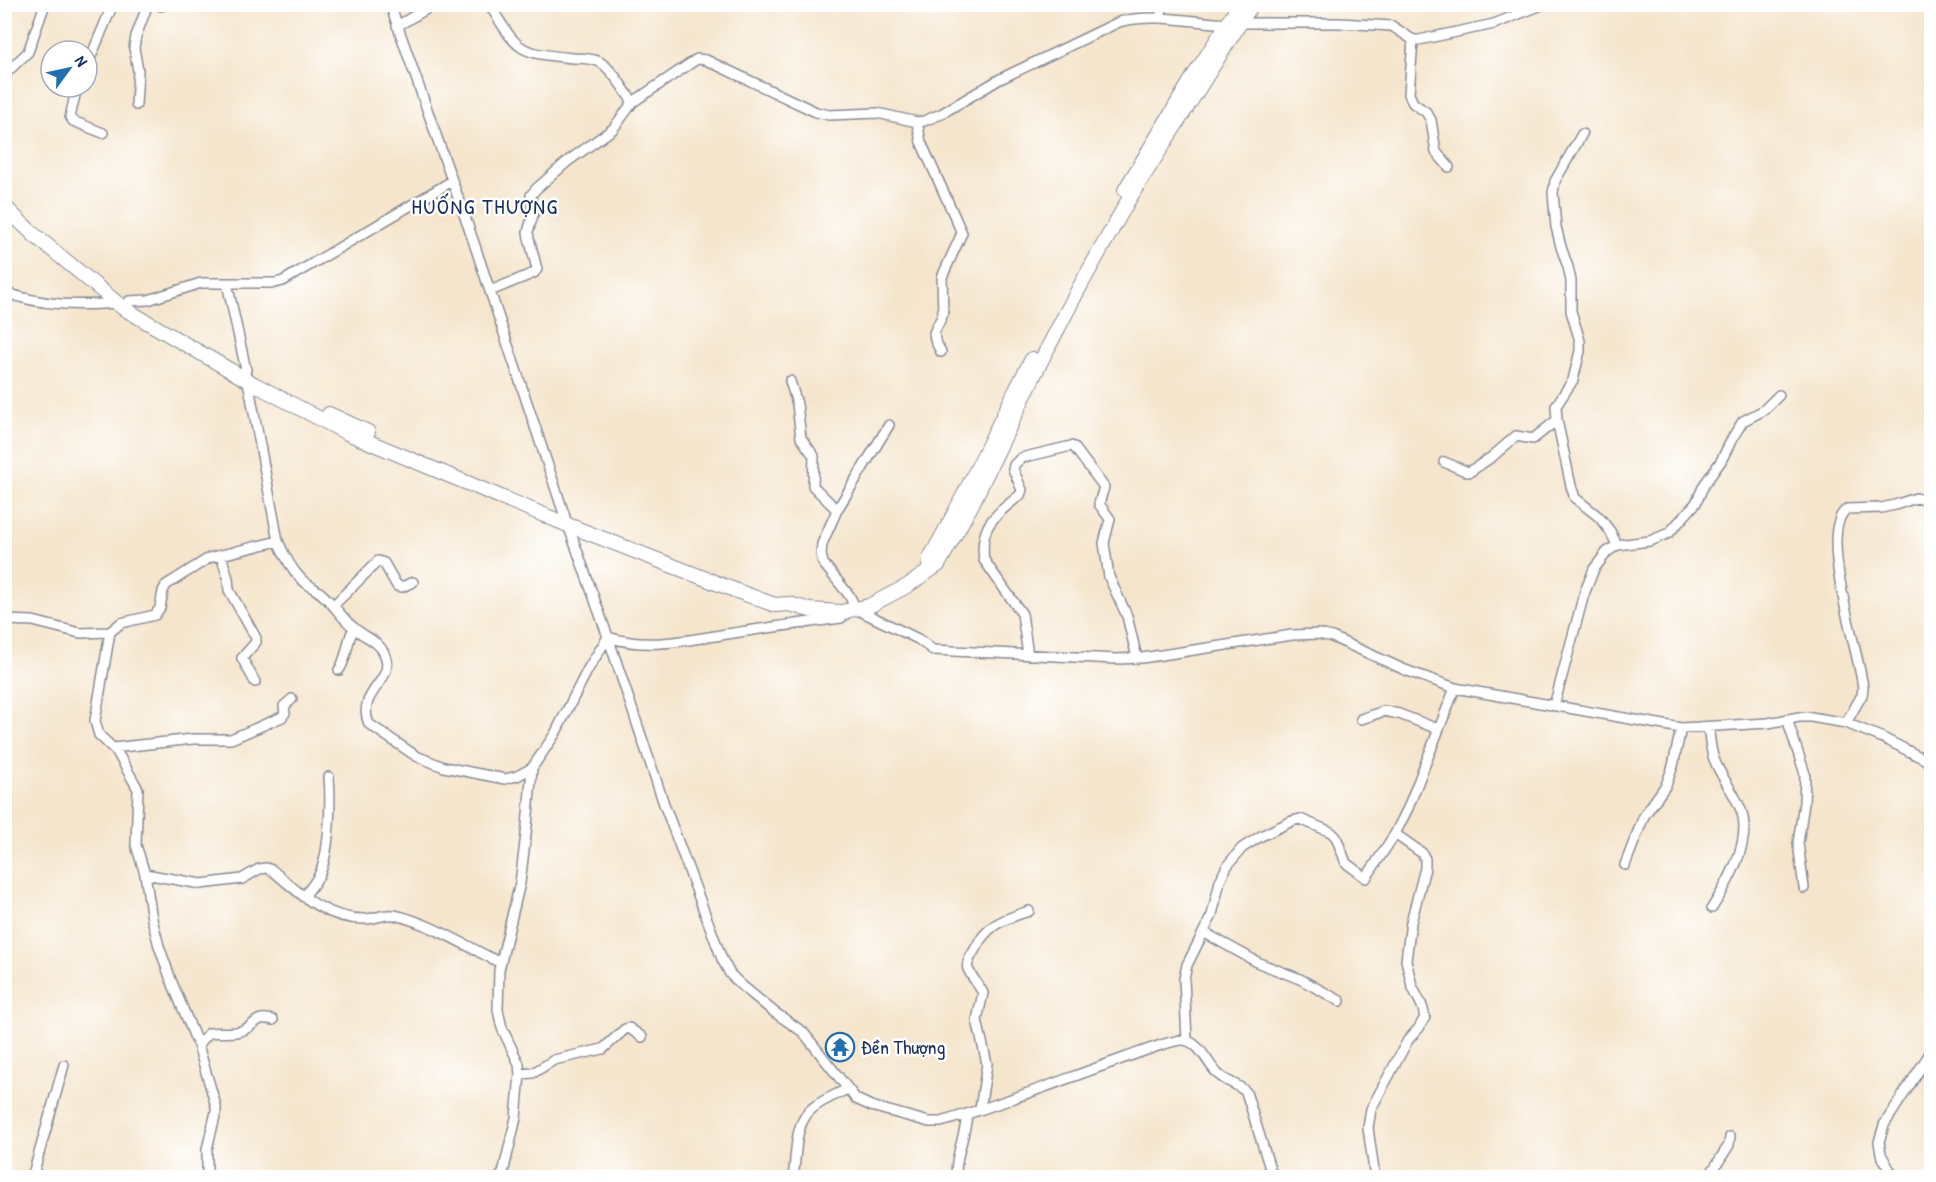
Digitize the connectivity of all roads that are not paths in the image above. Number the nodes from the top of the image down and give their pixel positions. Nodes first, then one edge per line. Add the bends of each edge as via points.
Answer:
1 (45, 4) edge
2 (113, 4) edge
3 (148, 4) edge
4 (156, 4) edge
5 (164, 4) edge
6 (390, 4) edge
7 (435, 4) edge
8 (489, 4) edge
9 (1163, 4) edge
10 (1240, 4) edge
11 (1251, 4) edge
12 (1544, 4) edge
13 (1160, 18) junction
14 (1233, 24) junction
15 (397, 26) junction
16 (98, 39) edge
17 (1413, 40) junction
18 (4, 75) edge
19 (74, 99) edge
20 (633, 102) junction
21 (136, 105) dead end
22 (917, 122) junction
23 (104, 133) dead end
24 (1582, 134) dead end
25 (1449, 167) dead end
26 (452, 181) junction
27 (4, 195) edge
28 (4, 206) edge
29 (48, 242) junction
30 (226, 283) junction
31 (490, 291) junction
32 (4, 292) edge
33 (123, 302) junction
34 (941, 352) dead end
35 (247, 375) junction
36 (790, 381) dead end
37 (1779, 395) dead end
38 (1557, 420) junction
39 (889, 425) dead end
40 (1444, 462) dead end
41 (1932, 502) edge
42 (837, 510) junction
43 (567, 521) junction
44 (278, 541) junction
45 (1617, 545) junction
46 (221, 555) junction
47 (413, 582) dead end
48 (334, 606) junction
49 (856, 609) junction
50 (4, 620) edge
51 (354, 628) junction
52 (110, 632) junction
53 (608, 637) junction
54 (1028, 655) junction
55 (1137, 658) junction
56 (339, 670) dead end
57 (255, 682) dead end
58 (1455, 688) junction
59 (292, 699) dead end
60 (1554, 706) junction
61 (1360, 719) dead end
62 (1787, 719) junction
63 (1846, 723) junction
64 (1708, 727) junction
65 (1682, 728) junction
66 (1438, 729) junction
67 (113, 748) junction
68 (1932, 763) edge
69 (532, 768) junction
70 (329, 777) dead end
71 (1395, 834) junction
72 (1625, 865) dead end
73 (145, 874) junction
74 (1804, 888) dead end
75 (304, 897) junction
76 (1712, 908) dead end
77 (1029, 911) dead end
78 (1205, 933) junction
79 (499, 962) junction
80 (1340, 1001) dead end
81 (273, 1020) dead end
82 (642, 1037) dead end
83 (1187, 1040) junction
84 (198, 1045) junction
85 (1932, 1050) edge
86 (64, 1065) dead end
87 (520, 1074) junction
88 (848, 1089) junction
89 (980, 1109) junction
90 (967, 1114) junction
91 (1730, 1137) dead end
92 (500, 1177) edge
93 (32, 1178) edge
94 (207, 1178) edge
95 (793, 1178) edge
96 (957, 1178) edge
97 (1273, 1178) edge
98 (1375, 1178) edge
99 (1708, 1178) edge
100 (1894, 1178) edge

1 - 18 street via 28,52
2 - 16 street
3 - 21 street via 134,48 138,71
4 - 5 street
6 - 15 street
7 - 15 street
8 - 20 street via 519,48 594,60 606,67
9 - 13 street
10 - 14 highway
11 - 14 highway
12 - 17 street via 1494,24
13 - 14 street
13 - 22 street via 1119,22 1000,79 941,114
14 - 17 street via 1392,26
14 - 49 highway via 1129,183 1052,321 930,558 929,569 869,606
15 - 26 street
17 - 25 street via 1409,94 1431,120 1436,152
19 - 23 street via 70,117 73,121
20 - 22 street via 701,58 829,116 877,112
20 - 31 street via 613,129 568,161 531,195 534,215 528,232 537,269
22 - 34 street via 925,152 962,233 942,277 943,314 934,333
24 - 38 street via 1555,181 1553,193 1558,234 1570,274 1571,312 1580,340 1573,380 1556,406
26 - 30 street via 293,277 275,283
26 - 31 street
27 - 29 highway
28 - 29 highway
29 - 33 highway
30 - 33 street via 193,285 148,300
30 - 35 street
31 - 43 street
32 - 33 street via 63,305
33 - 35 highway
35 - 43 highway via 461,476
35 - 44 street
36 - 42 street via 801,438 814,456 813,486
37 - 45 street via 1743,422 1696,503 1669,533 1658,539
38 - 40 street via 1533,439 1516,436 1471,471
38 - 45 street via 1575,498 1599,517
39 - 42 street
41 - 63 street via 1916,498 1895,505 1848,509 1840,518 1835,539 1837,560 1863,688
42 - 49 street via 821,554 823,563
43 - 49 highway via 789,604 810,610
43 - 53 street
44 - 46 street
44 - 48 street via 302,580
45 - 60 street via 1594,569 1584,594
46 - 52 street via 209,558 166,585 154,615 121,624
46 - 57 street via 229,590 256,638 242,658
47 - 48 street via 397,586 384,563 378,561
48 - 51 street
49 - 53 street via 841,618 654,644
49 - 54 street via 933,650
50 - 52 street via 33,621 80,633
51 - 56 street
51 - 69 street via 373,639 387,664 386,673 367,699 369,724 416,756 444,767 505,779
52 - 67 street via 94,722 99,735
53 - 69 street
53 - 88 street via 664,804 726,967 740,984 803,1032
54 - 55 street
54 - 55 street via 1022,614 984,560 987,528 992,518 1020,495 1022,490 1013,469 1016,462 1071,446 1104,487 1099,504 1110,519 1104,543 1109,577 1127,616
55 - 58 street via 1292,634 1319,634
58 - 60 street
58 - 66 street
59 - 67 street via 284,706 282,717 231,739 175,740
60 - 65 street
61 - 66 street via 1384,711
62 - 63 street via 1811,717
62 - 64 street
62 - 74 street via 1805,774 1798,843
63 - 68 street
64 - 65 street
64 - 76 street via 1714,758 1742,812 1745,827 1731,878
65 - 72 street via 1666,785 1644,816
66 - 71 street via 1424,772
67 - 73 street via 138,789 136,845
69 - 79 street via 520,883
70 - 75 street via 331,802 323,866
71 - 78 street via 1365,878 1346,863 1331,832 1308,821 1292,821 1261,836 1242,848 1227,866
71 - 98 street via 1425,859 1406,960 1425,1017 1408,1040 1371,1109 1368,1128
73 - 75 street via 201,884 242,879 266,868
73 - 84 street via 159,946
75 - 79 street via 345,918 366,920 393,915 414,921
77 - 89 street via 989,929 968,964 983,993 977,1020 987,1064
78 - 80 street
78 - 83 street via 1193,950 1184,979
79 - 87 street via 498,1010
81 - 84 street via 255,1020 238,1032 209,1033
82 - 87 street via 625,1029 603,1049 554,1060 533,1073
83 - 89 street
83 - 97 street via 1221,1077 1246,1092
84 - 94 street via 216,1106 207,1149
85 - 100 street via 1884,1125 1879,1142 1881,1155
86 - 93 street
87 - 92 street via 516,1118
88 - 90 street via 856,1099 871,1106 929,1122
88 - 95 street via 806,1115 798,1133
89 - 90 street
90 - 96 street
91 - 99 street

